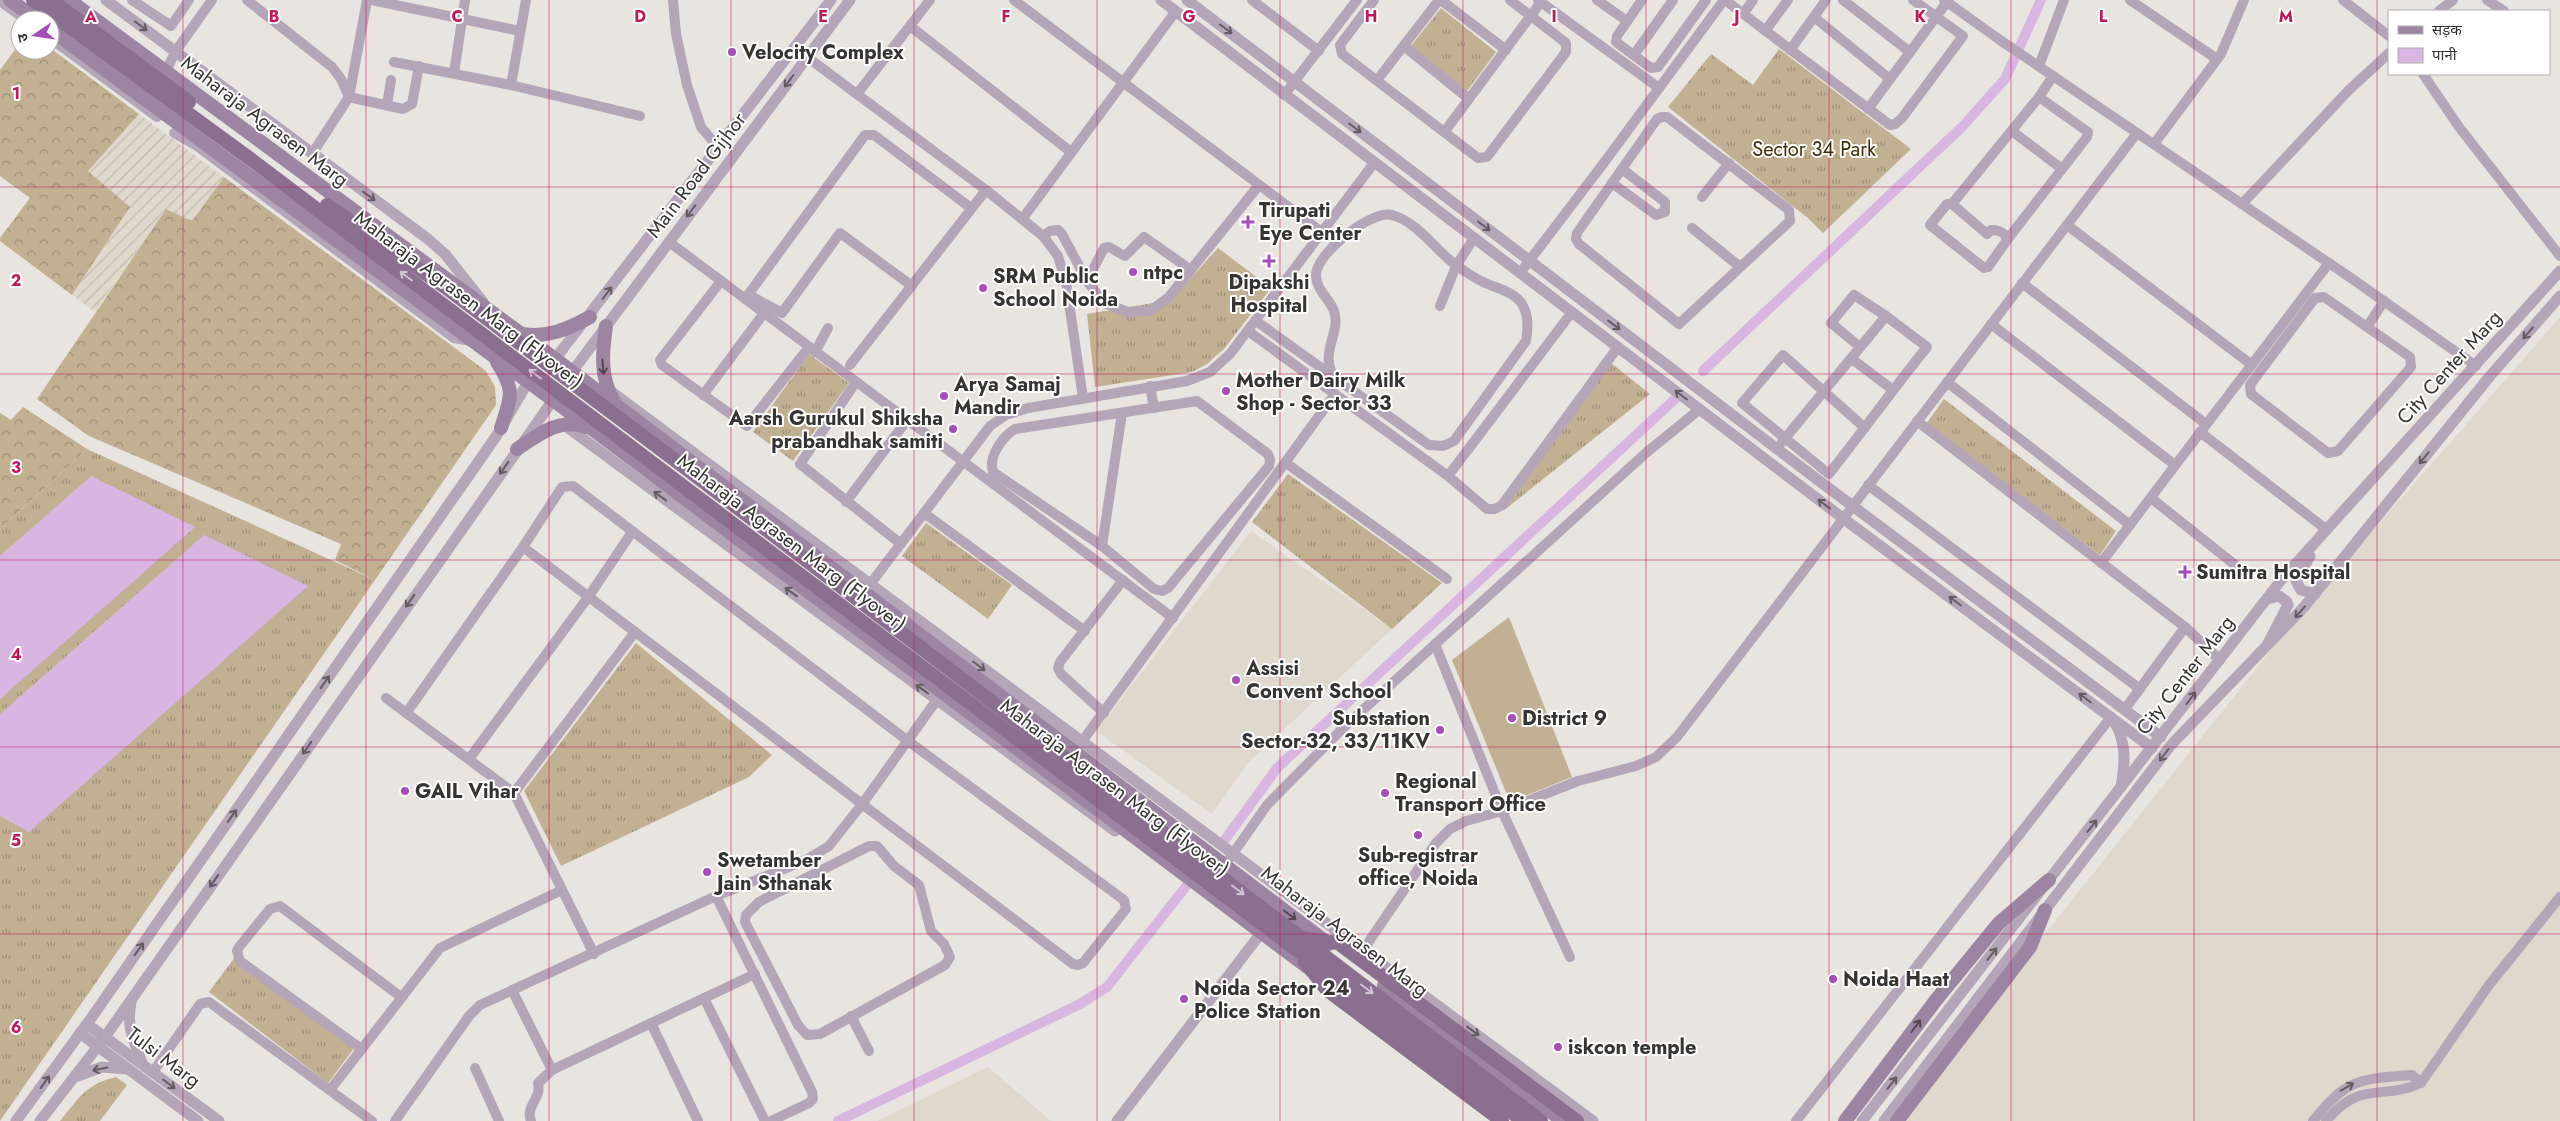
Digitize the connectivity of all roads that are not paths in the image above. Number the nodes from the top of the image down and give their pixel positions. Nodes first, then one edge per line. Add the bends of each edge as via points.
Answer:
1 (10, 0) edge
2 (34, 0) edge
3 (52, 0) edge
4 (106, 0) edge
5 (132, 0) edge
6 (189, 0) edge
7 (212, 0) edge
8 (247, 0) edge
9 (367, 0) edge
10 (372, 0) edge
11 (464, 0) edge
12 (526, 0) edge
13 (673, 0) edge
14 (830, 0) edge
15 (850, 0) edge
16 (930, 0) edge
17 (1014, 0) edge
18 (1161, 0) edge
19 (1187, 0) edge
20 (1252, 0) edge
21 (1356, 0) edge
22 (1374, 0) edge
23 (1440, 0) edge
24 (1510, 0) edge
25 (1597, 0) edge
26 (1673, 0) edge
27 (1706, 0) edge
28 (1725, 0) edge
29 (1753, 0) edge
30 (1788, 0) edge
31 (1826, 0) edge
32 (1842, 0) edge
33 (1913, 0) edge
34 (2064, 0) edge
35 (2130, 0) edge
36 (2244, 0) edge
37 (2343, 0) edge
38 (2453, 0) edge
39 (2487, 0) edge
40 (0, 1) edge
41 (1540, 1) edge
42 (1639, 1) edge
43 (1946, 1) edge
44 (73, 3) edge
45 (12, 10) edge
46 (24, 10) edge
47 (2440, 10) edge
48 (2502, 10) edge
49 (1176, 11) junction
50 (1743, 14) junction
51 (1531, 16) junction
52 (1936, 16) junction
53 (1814, 17) junction
54 (461, 20) junction
55 (1628, 21) junction
56 (60, 22) edge
57 (910, 26) junction
58 (1765, 30) junction
59 (520, 31) junction
60 (2388, 35) edge
61 (60, 39) edge
62 (60, 39) edge
63 (1327, 40) junction
64 (1620, 45) junction
65 (1404, 46) junction
66 (1340, 50) junction
67 (1506, 50) junction
68 (1790, 50) junction
69 (1319, 51) junction
70 (176, 52) junction
71 (1910, 52) junction
72 (1614, 55) junction
73 (1634, 55) junction
74 (2388, 55) edge
75 (807, 57) junction
76 (2218, 60) junction
77 (394, 62) dead end
78 (2035, 64) junction
79 (419, 66) junction
80 (166, 72) junction
81 (454, 73) junction
82 (2424, 75) edge
83 (2054, 76) junction
84 (1378, 79) junction
85 (1890, 79) junction
86 (391, 80) dead end
87 (1124, 82) junction
88 (1296, 82) junction
89 (511, 85) junction
90 (1659, 88) junction
91 (857, 94) junction
92 (1284, 94) junction
93 (349, 97) junction
94 (2040, 97) junction
95 (1469, 99) junction
96 (387, 105) junction
97 (1868, 109) junction
98 (157, 116) dead end
99 (640, 116) dead end
100 (1445, 131) junction
101 (2012, 132) junction
102 (174, 133) dead end
103 (2137, 133) junction
104 (2154, 144) junction
105 (718, 146) junction
106 (1071, 152) junction
107 (312, 154) junction
108 (1374, 163) junction
109 (1603, 164) junction
110 (1729, 164) junction
111 (2062, 169) junction
112 (297, 170) junction
113 (1617, 176) junction
114 (1259, 185) junction
115 (986, 190) junction
116 (275, 197) junction
117 (1702, 197) dead end
118 (1952, 204) junction
119 (2242, 204) junction
120 (971, 208) junction
121 (1023, 218) junction
122 (2067, 225) junction
123 (1692, 228) dead end
124 (1323, 233) junction
125 (1042, 236) junction
126 (2010, 236) junction
127 (1474, 238) junction
128 (669, 242) junction
129 (2560, 256) edge
130 (1530, 261) junction
131 (2329, 263) junction
132 (1456, 266) junction
133 (1739, 266) junction
134 (1191, 270) junction
135 (2560, 271) edge
136 (1520, 273) junction
137 (721, 281) junction
138 (1087, 281) junction
139 (2022, 284) junction
140 (912, 286) junction
141 (2560, 296) edge
142 (747, 297) junction
143 (2384, 301) junction
144 (1440, 306) dead end
145 (490, 312) junction
146 (1572, 312) junction
147 (764, 313) junction
148 (1886, 316) junction
149 (590, 317) junction
150 (1256, 321) junction
151 (1991, 324) junction
152 (606, 326) junction
153 (2367, 327) junction
154 (828, 328) dead end
155 (1248, 331) junction
156 (522, 334) junction
157 (474, 342) junction
158 (1618, 347) junction
159 (1860, 347) junction
160 (812, 349) junction
161 (493, 355) junction
162 (555, 359) junction
163 (1852, 359) junction
164 (850, 365) dead end
165 (2252, 365) junction
166 (2476, 366) junction
167 (572, 372) junction
168 (1332, 374) junction
169 (528, 382) junction
170 (856, 382) junction
171 (1947, 382) junction
172 (1150, 386) junction
173 (607, 389) junction
174 (1893, 390) junction
175 (1824, 393) junction
176 (1336, 394) junction
177 (703, 395) junction
178 (1083, 398) junction
179 (553, 400) junction
180 (616, 405) junction
181 (1154, 408) junction
182 (1700, 409) junction
183 (1122, 413) junction
184 (907, 420) junction
185 (1917, 421) junction
186 (563, 424) junction
187 (501, 428) junction
188 (1865, 428) junction
189 (2203, 428) junction
190 (596, 431) junction
191 (1786, 438) junction
192 (517, 449) junction
193 (1777, 449) junction
194 (963, 462) junction
195 (1286, 463) junction
196 (2175, 465) junction
197 (1826, 471) junction
198 (1448, 476) junction
199 (1818, 480) junction
200 (1868, 485) junction
201 (2151, 498) junction
202 (846, 502) junction
203 (1852, 506) junction
204 (754, 510) junction
205 (924, 513) junction
206 (1844, 519) junction
207 (2130, 525) junction
208 (2327, 530) junction
209 (632, 532) junction
210 (736, 536) junction
211 (2316, 542) junction
212 (900, 544) junction
213 (1102, 546) junction
214 (523, 547) junction
215 (2101, 563) junction
216 (2239, 568) dead end
217 (1447, 579) dead end
218 (1123, 580) junction
219 (867, 589) junction
220 (2315, 594) junction
221 (589, 596) junction
222 (2267, 599) junction
223 (1173, 618) junction
224 (2184, 627) junction
225 (1085, 631) junction
226 (635, 632) junction
227 (1434, 644) junction
228 (2267, 646) junction
229 (2220, 660) junction
230 (2140, 689) junction
231 (940, 696) junction
232 (386, 698) dead end
233 (2125, 709) junction
234 (407, 712) junction
235 (1021, 712) junction
236 (1104, 713) junction
237 (2111, 717) junction
238 (1002, 737) junction
239 (2161, 737) junction
240 (908, 741) junction
241 (1078, 747) junction
242 (2152, 748) junction
243 (469, 759) junction
244 (2120, 789) junction
245 (514, 793) junction
246 (863, 803) junction
247 (1502, 811) junction
248 (1161, 857) junction
249 (808, 859) junction
250 (1227, 861) junction
251 (816, 874) junction
252 (2049, 880) junction
253 (562, 890) junction
254 (716, 896) junction
255 (2560, 897) edge
256 (2045, 910) junction
257 (1261, 933) junction
258 (1296, 942) junction
259 (1363, 950) junction
260 (594, 954) junction
261 (1570, 957) dead end
262 (1354, 963) junction
263 (754, 974) junction
264 (512, 990) junction
265 (401, 997) junction
266 (132, 998) junction
267 (704, 998) junction
268 (852, 1016) junction
269 (651, 1023) junction
270 (84, 1028) junction
271 (102, 1041) junction
272 (360, 1048) junction
273 (869, 1051) dead end
274 (142, 1064) junction
275 (475, 1068) dead end
276 (129, 1069) junction
277 (552, 1070) junction
278 (153, 1072) junction
279 (73, 1078) junction
280 (2421, 1083) junction
281 (330, 1090) junction
282 (16, 1121) edge
283 (40, 1121) edge
284 (198, 1121) edge
285 (218, 1121) edge
286 (372, 1121) edge
287 (395, 1121) edge
288 (499, 1121) edge
289 (531, 1121) edge
290 (698, 1121) edge
291 (765, 1121) edge
292 (771, 1121) edge
293 (1117, 1121) edge
294 (1502, 1121) edge
295 (1517, 1121) edge
296 (1524, 1121) edge
297 (1541, 1121) edge
298 (1564, 1121) edge
299 (1577, 1121) edge
300 (1593, 1121) edge
301 (1796, 1121) edge
302 (1845, 1121) edge
303 (1862, 1121) edge
304 (1884, 1121) edge
305 (1897, 1121) edge
306 (2313, 1121) edge
307 (2326, 1121) edge

1 - 46 main road
258 -> 2 main road, Maharaja Agrasen Marg (Flyover), bridge
3 -> 258 main road, Maharaja Agrasen Marg (Flyover), bridge via 349,221 452,292
4 -> 70 street
5 - 6 street via 171,26
7 - 70 street
8 - 93 street via 332,67
9 - 93 street
10 - 54 street
11 - 54 street
12 - 59 street
13 - 105 street via 676,34 687,86 701,127
14 - 105 street, Main Road Gijhor
15 - 75 street, Main Road Gijhor
16 - 57 street
17 - 87 street
18 - 49 street
19 -> 88 street
20 - 69 street
21 - 63 street
22 - 66 street
23 - 65 street
23 - 67 street
24 - 51 street
25 - 55 street
26 - 73 street
27 - 73 street via 1658,67 1651,68
28 - 50 street
28 - 90 street
29 - 50 street
30 - 58 street
31 - 53 street
32 - 71 street
33 - 52 street
34 - 78 street
35 - 76 street
36 - 76 street
37 - 60 street
38 - 47 street
39 - 48 street
40 - 45 street
41 - 51 street
41 - 72 street
42 - 55 street
43 - 52 street
43 - 78 street
44 - 56 main road
44 - 80 main road, Maharaja Agrasen Marg
49 - 87 street
49 - 92 street
50 - 58 street
51 - 67 street
51 - 100 street via 1566,43 1566,52 1487,157 1478,158
52 - 71 street
52 - 97 street via 1963,36 1894,124 1890,125
53 - 68 street
53 - 85 street
54 - 59 street
54 - 81 street
55 - 64 street via 1617,36 1616,42
57 - 91 street
57 - 106 street
58 - 68 street
59 - 89 street
61 - 98 street
62 - 116 main road
63 - 66 street
63 - 69 street
64 - 72 street
64 - 73 street
65 - 84 street
65 - 95 street
66 - 84 street
67 - 95 street
68 - 97 street
69 - 88 street
70 - 80 street
70 - 107 street
71 - 85 street
72 - 90 street
74 - 119 street via 2349,90
75 - 91 street
75 -> 128 street, Main Road Gijhor
76 - 104 street
77 - 79 street
78 - 83 street
79 - 81 street
79 - 96 street via 412,104 403,109
80 - 112 main road, Maharaja Agrasen Marg
81 - 89 street
82 - 129 street
83 - 94 street
83 - 103 street
84 - 100 street
85 - 97 street
86 - 96 street
87 - 106 street
87 - 114 street
88 - 92 street
88 -> 130 street
89 - 99 street
90 - 109 street
91 - 115 street
92 - 108 street
93 - 96 street
93 - 107 street
94 - 101 street
94 - 111 street via 2088,132
95 - 100 street
101 - 111 street
101 - 118 street
102 - 157 street via 197,146 454,338
103 - 104 street
103 - 122 street
104 - 119 street
149 -> 105 street, Main Road Gijhor
106 - 121 street
107 -> 145 street via 445,254
108 - 124 street
108 - 127 street
109 - 113 street
109 - 130 street
110 - 113 street via 1667,117 1662,117 1657,119
110 - 117 street
110 - 133 street via 1789,210 1791,216 1790,221
111 - 126 street
112 - 116 main road
112 - 145 main road, Maharaja Agrasen Marg
113 - 113 street via 1656,215 1665,212 1665,202
113 - 133 street via 1576,239 1674,322 1683,322
114 - 124 street
114 - 134 street
115 - 120 street
115 - 121 street
116 - 157 main road
118 - 126 street via 1985,238 1990,230
118 - 126 street via 1947,204 1930,226 1984,268
119 - 131 street
120 - 140 street
120 - 142 street via 874,135 865,135
121 - 125 street
122 - 139 street
122 - 165 street
123 - 133 street
124 - 150 street
125 - 138 street via 1058,230
125 - 178 street via 1058,256 1066,282
127 - 132 street
127 - 136 street
128 - 137 street
128 - 152 street, Main Road Gijhor
130 - 136 street
130 -> 193 street
131 - 143 street
131 - 165 street
132 - 144 street
132 - 168 street via 1409,223 1390,215 1372,217 1351,230 1320,263 1316,273 1318,287 1334,312 1335,327 1328,352
132 - 168 street via 1511,294 1522,304 1528,324 1526,341 1454,440 1443,446 1429,445
134 - 138 street via 1169,297 1150,311 1128,312 1104,303
134 - 138 street via 1144,238 1125,256 1109,246 1104,248
135 - 166 street, City Center Marg
136 - 146 street
137 - 142 street
137 - 177 street via 660,360 662,365
139 - 151 street
139 - 189 street
140 - 142 street via 840,233 782,312
140 - 164 street
141 -> 220 street, City Center Marg via 2490,376
142 - 147 street
143 - 153 street
143 - 166 street
145 - 156 main road, Maharaja Agrasen Marg
146 - 158 street
146 - 198 street
147 - 160 street
147 - 177 street
148 - 159 street
148 - 159 street via 1854,295 1831,323
148 - 174 street via 1927,346
149 - 156 main road via 552,334
149 - 162 street, Main Road Gijhor
150 - 155 street
150 - 168 street
151 - 171 street
151 - 196 street
152 - 167 street, Main Road Gijhor
152 -> 173 main road via 602,355
153 - 153 street via 2324,297 2315,298 2250,385 2251,394 2328,453 2338,451 2411,367 2410,356
154 - 160 street
155 - 172 street via 1210,372 1187,381
155 - 176 street
156 - 162 main road, Maharaja Agrasen Marg
157 - 161 main road
182 -> 158 street
158 - 198 street via 1502,505 1487,509
159 - 163 street
160 - 170 street
160 - 177 street via 747,426
161 - 169 main road
161 - 187 main road via 510,386 511,397
162 - 167 main road, Maharaja Agrasen Marg
163 - 174 street
163 - 175 street
165 - 189 street
166 - 208 street, City Center Marg
167 - 180 main road, Maharaja Agrasen Marg
169 - 179 main road
169 - 187 street
170 - 184 street
170 - 202 street via 800,464
171 - 185 street
171 - 207 street
172 - 178 street
172 - 181 street
173 - 180 main road
173 - 219 street
174 - 188 street
175 - 188 street
175 - 191 street
175 - 191 street via 1783,355 1742,403
176 - 195 street
176 - 198 street
178 - 194 street via 1006,414 990,426
179 - 190 main road
179 - 192 street
180 - 204 main road, Maharaja Agrasen Marg
181 - 183 street
181 - 213 street via 1190,402 1203,404 1268,454 1269,466 1168,588 1162,591 1154,590
206 -> 182 street
182 - 227 street via 1646,452
183 - 213 street
183 - 213 street via 1015,429 992,457 993,472
184 - 194 street
184 - 202 street
185 - 200 street
185 - 215 street
186 - 190 main road via 574,422
186 - 192 main road via 554,426
231 -> 186 street
270 -> 187 street
188 - 197 street via 1829,474
189 - 196 street
189 - 208 street
190 - 210 main road
191 - 193 street
191 - 197 street
192 -> 266 street
193 - 199 street
194 - 205 street
194 - 218 street
195 - 217 street
195 - 223 street
196 - 201 street
197 - 199 street
199 - 203 street
200 - 203 street
200 - 230 street
201 - 207 street
201 - 216 street
202 - 212 street
203 - 206 street
203 - 233 street
204 - 210 main road
204 - 219 main road, Maharaja Agrasen Marg
205 - 212 street
205 - 225 street
237 -> 206 street
206 - 247 street via 1676,737 1656,757 1559,788
207 - 215 street
208 - 211 street, City Center Marg
209 - 214 street via 568,485 562,487
209 - 221 street
209 - 240 street
210 - 231 main road
211 - 220 street via 2296,581 2301,590
211 - 222 street, City Center Marg
212 - 219 street
214 - 221 street
214 - 234 street
215 - 224 street
218 - 223 street
218 - 225 street
219 - 235 main road, Maharaja Agrasen Marg
219 -> 241 street
220 -> 228 street, City Center Marg
221 - 226 street
221 - 243 street
222 - 228 street via 2279,596 2288,605
222 - 229 street, City Center Marg
223 - 236 street
224 - 229 street
224 - 230 street
225 - 236 street via 1058,668
226 - 245 street
226 - 246 street
227 - 247 street
227 - 250 street via 1296,773 1254,821
228 -> 256 street, City Center Marg via 2171,745
239 -> 229 street, City Center Marg
230 - 233 street
231 - 238 main road
231 - 240 street
231 - 248 street via 1144,852
232 - 234 street
233 - 239 street
234 - 243 street
235 - 238 main road
235 - 241 main road, Maharaja Agrasen Marg
236 - 241 street
237 - 242 street
237 - 244 street via 2124,744
237 - 301 street
238 - 248 main road
239 - 242 street, City Center Marg
240 - 246 street
240 - 246 street via 1124,900 1126,909 1083,963 1073,964
241 - 250 street
241 - 250 main road, Maharaja Agrasen Marg via 1195,843
242 - 244 street, City Center Marg
243 - 245 street
252 -> 244 street, City Center Marg
245 - 253 street
246 - 249 street via 829,846
247 - 259 street via 1466,821 1450,829 1436,843
247 - 261 street
248 - 257 main road
249 - 251 street
249 - 254 street
250 - 259 street
250 -> 262 main road, Maharaja Agrasen Marg
251 - 268 street via 759,902 746,915 745,922 801,1031 807,1035 820,1034
251 - 268 street via 869,846 877,846 894,866 919,885 931,931 944,944 950,957 945,965
302 -> 252 main road via 1999,923
303 -> 252 street, City Center Marg
253 - 260 street
253 - 265 street via 440,948
254 - 260 street
254 - 263 street
255 - 280 street via 2489,984
256 - 304 street, City Center Marg
256 - 305 main road via 2030,947
257 - 293 street
257 - 295 main road
258 - 294 main road, bridge via 1327,990
258 - 296 main road, Maharaja Agrasen Marg (Flyover), bridge
258 -> 297 main road, Maharaja Agrasen Marg (Flyover), bridge
258 - 299 main road, bridge via 1338,943
259 - 262 street
259 -> 300 street
260 - 264 street
262 - 298 main road, Maharaja Agrasen Marg
263 - 267 street
263 - 292 street via 813,1099 809,1104
264 - 277 street
264 - 287 street via 480,1005 469,1016
265 - 272 street
265 - 272 street via 280,906 270,909 239,947 240,961
266 - 271 street
266 - 274 street via 128,1019
267 - 269 street
267 - 291 street
268 - 273 street
269 - 277 street
269 - 290 street
270 - 271 street, Tulsi Marg
282 -> 270 street
271 - 274 street, Tulsi Marg
271 - 276 street, Tulsi Marg
271 - 279 street
272 - 281 street
274 - 278 street, Tulsi Marg
275 - 288 street
276 -> 279 street via 102,1067
276 - 284 street, Tulsi Marg
277 - 289 street via 538,1083 538,1096 528,1115
278 - 281 street via 200,1004 209,1002
278 -> 285 street, Tulsi Marg
279 - 283 street
306 -> 280 street via 2329,1101 2363,1079 2412,1074
280 - 307 street via 2407,1089 2369,1092 2348,1100
281 - 286 street

